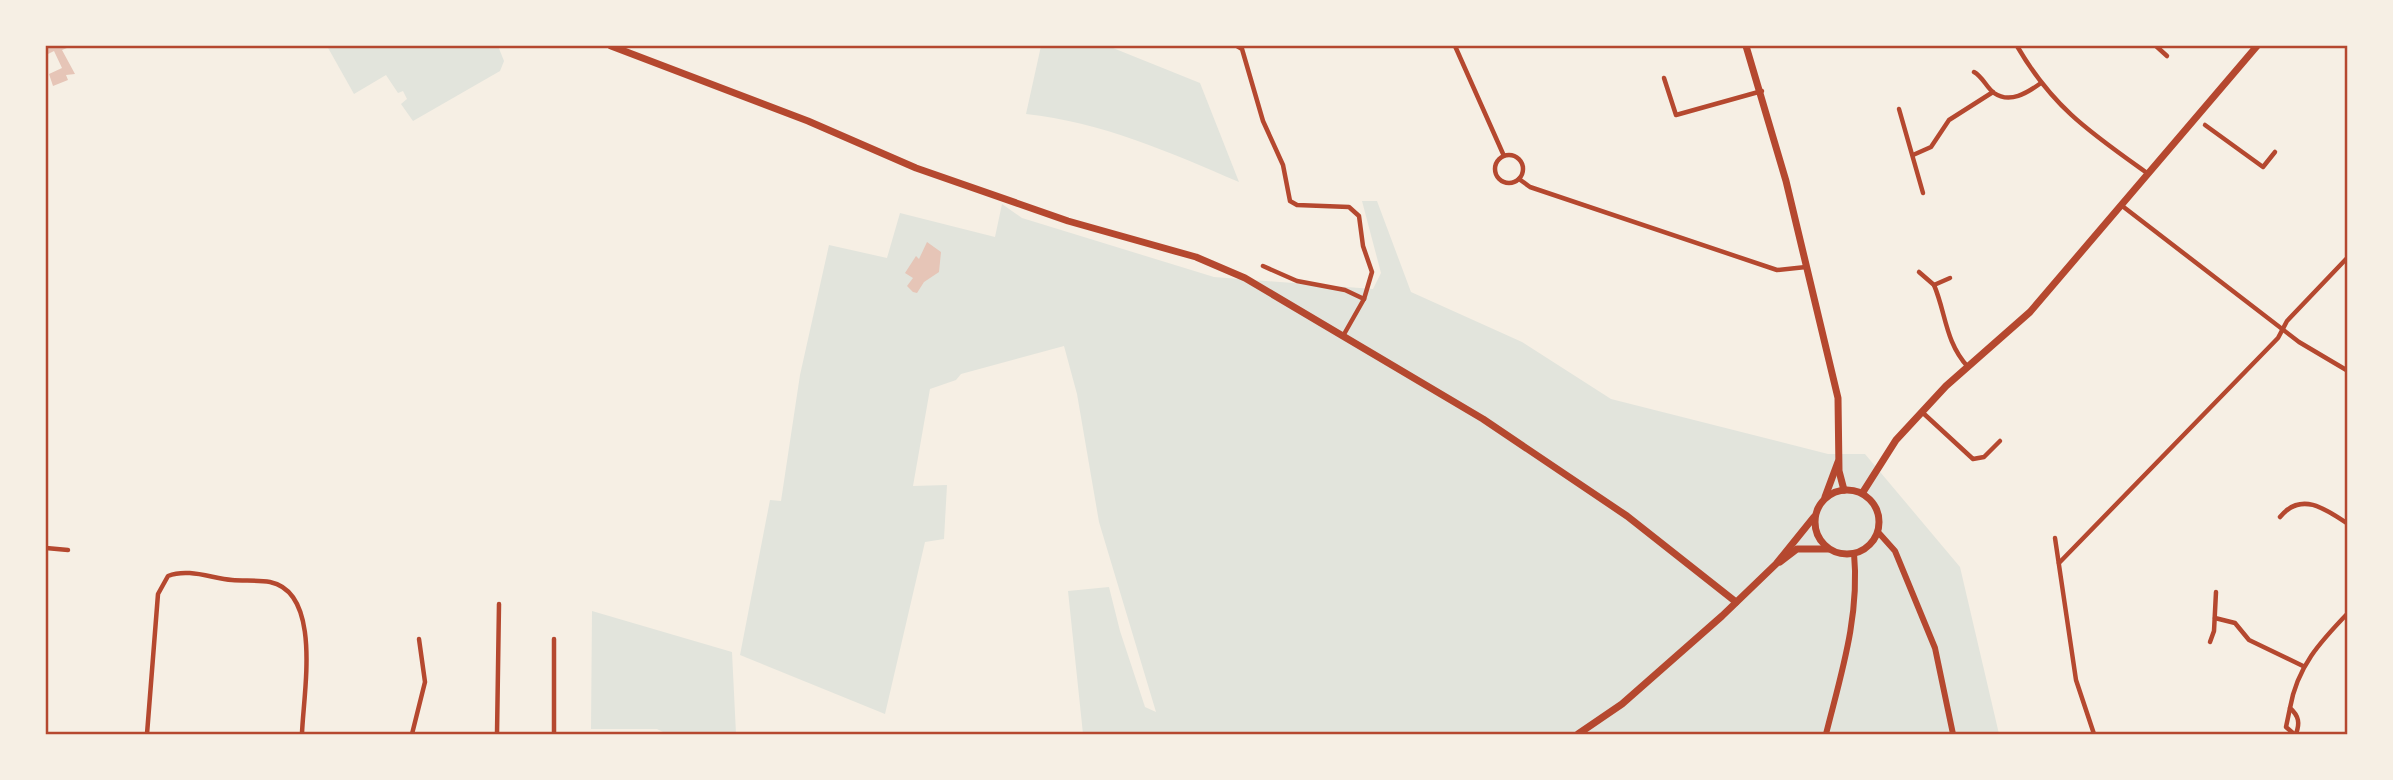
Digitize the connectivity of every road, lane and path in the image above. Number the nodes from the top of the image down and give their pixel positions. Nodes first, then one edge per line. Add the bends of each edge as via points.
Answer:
1 (611, 46) edge
2 (1455, 46) edge
3 (1746, 46) edge
4 (2025, 46) edge
5 (2156, 46) edge
6 (2257, 46) edge
7 (1241, 47) edge
8 (2018, 47) edge
9 (2167, 56) dead end
10 (1974, 72) dead end
11 (1664, 78) dead end
12 (2041, 83) junction
13 (1762, 91) junction
14 (1993, 92) junction
15 (1899, 109) dead end
16 (2206, 125) dead end
17 (2275, 152) dead end
18 (1913, 155) junction
19 (1504, 156) junction
20 (2148, 174) junction
21 (1519, 179) junction
22 (1923, 193) dead end
23 (2121, 205) junction
24 (2347, 257) edge
25 (1262, 266) dead end
26 (1808, 266) junction
27 (1919, 272) dead end
28 (1950, 278) dead end
29 (1934, 285) junction
30 (1363, 299) junction
31 (2283, 329) junction
32 (1343, 336) junction
33 (1968, 367) junction
34 (2347, 371) edge
35 (1921, 411) junction
36 (2000, 441) dead end
37 (1839, 458) junction
38 (1844, 490) junction
39 (1863, 492) junction
40 (1825, 497) junction
41 (1814, 517) junction
42 (2280, 517) dead end
43 (2347, 524) edge
44 (1878, 532) junction
45 (2055, 538) dead end
46 (46, 548) edge
47 (1828, 549) junction
48 (68, 550) dead end
49 (1854, 553) junction
50 (2059, 563) junction
51 (1776, 564) junction
52 (2216, 592) dead end
53 (1736, 602) junction
54 (499, 604) dead end
55 (2347, 614) edge
56 (2215, 618) junction
57 (419, 639) dead end
58 (554, 639) dead end
59 (2210, 642) dead end
60 (2303, 666) junction
61 (2290, 708) junction
62 (147, 734) edge
63 (302, 734) edge
64 (412, 734) edge
65 (497, 734) edge
66 (554, 734) edge
67 (1578, 734) edge
68 (1826, 734) edge
69 (1953, 734) edge
70 (2094, 734) edge
71 (2295, 734) edge

1 - 32 main road via 984,192 1092,229 1196,257 1245,278
2 - 19 street
3 - 13 main road
4 - 8 street
5 - 9 street
6 - 20 main road
7 - 30 street via 1263,121 1283,165 1290,201 1349,207 1359,216 1372,272
8 - 12 street
10 - 14 street
11 - 13 street via 1676,115
12 - 14 street via 2014,98
12 - 20 street via 2089,132
13 - 26 main road
14 - 18 street via 1949,120 1931,147
15 - 18 street
16 - 17 street via 2263,167
18 - 22 street
19 - 21 street via 1521,161
19 - 21 street via 1496,164 1496,174 1503,182
20 - 23 main road
21 - 26 street via 1530,187 1777,270
23 - 31 street
23 - 33 main road via 2030,312
24 - 31 street
25 - 30 street
26 - 37 main road via 1838,398
27 - 29 street
28 - 29 street
29 - 33 street via 1952,344
30 - 32 street
31 - 34 street
31 - 50 street
32 - 53 main road via 1483,419 1627,516
33 - 35 main road
35 - 36 street via 1973,458 1984,457
35 - 39 main road via 1887,450
37 - 38 main road
37 - 40 main road
38 - 39 main road
38 - 40 main road
39 - 44 main road via 1879,516
40 - 41 main road
41 - 47 main road via 1816,532
41 - 51 main road
42 - 43 street via 2293,506 2316,504
44 - 49 main road
44 - 69 street via 1895,551 1935,648
45 - 50 street
46 - 48 street
47 - 49 main road
47 - 51 main road via 1797,549
49 - 68 street via 1850,642
50 - 70 street via 2076,680
51 - 53 main road
52 - 56 street
53 - 67 main road via 1622,705
54 - 65 street
55 - 60 street
56 - 59 street
56 - 60 street via 2235,623 2249,640
57 - 64 street via 425,682
58 - 66 street
60 - 61 street
61 - 71 street via 2298,715
61 - 71 street via 2286,727
62 - 63 street via 158,594 168,576 184,573 271,582 299,604 306,643

